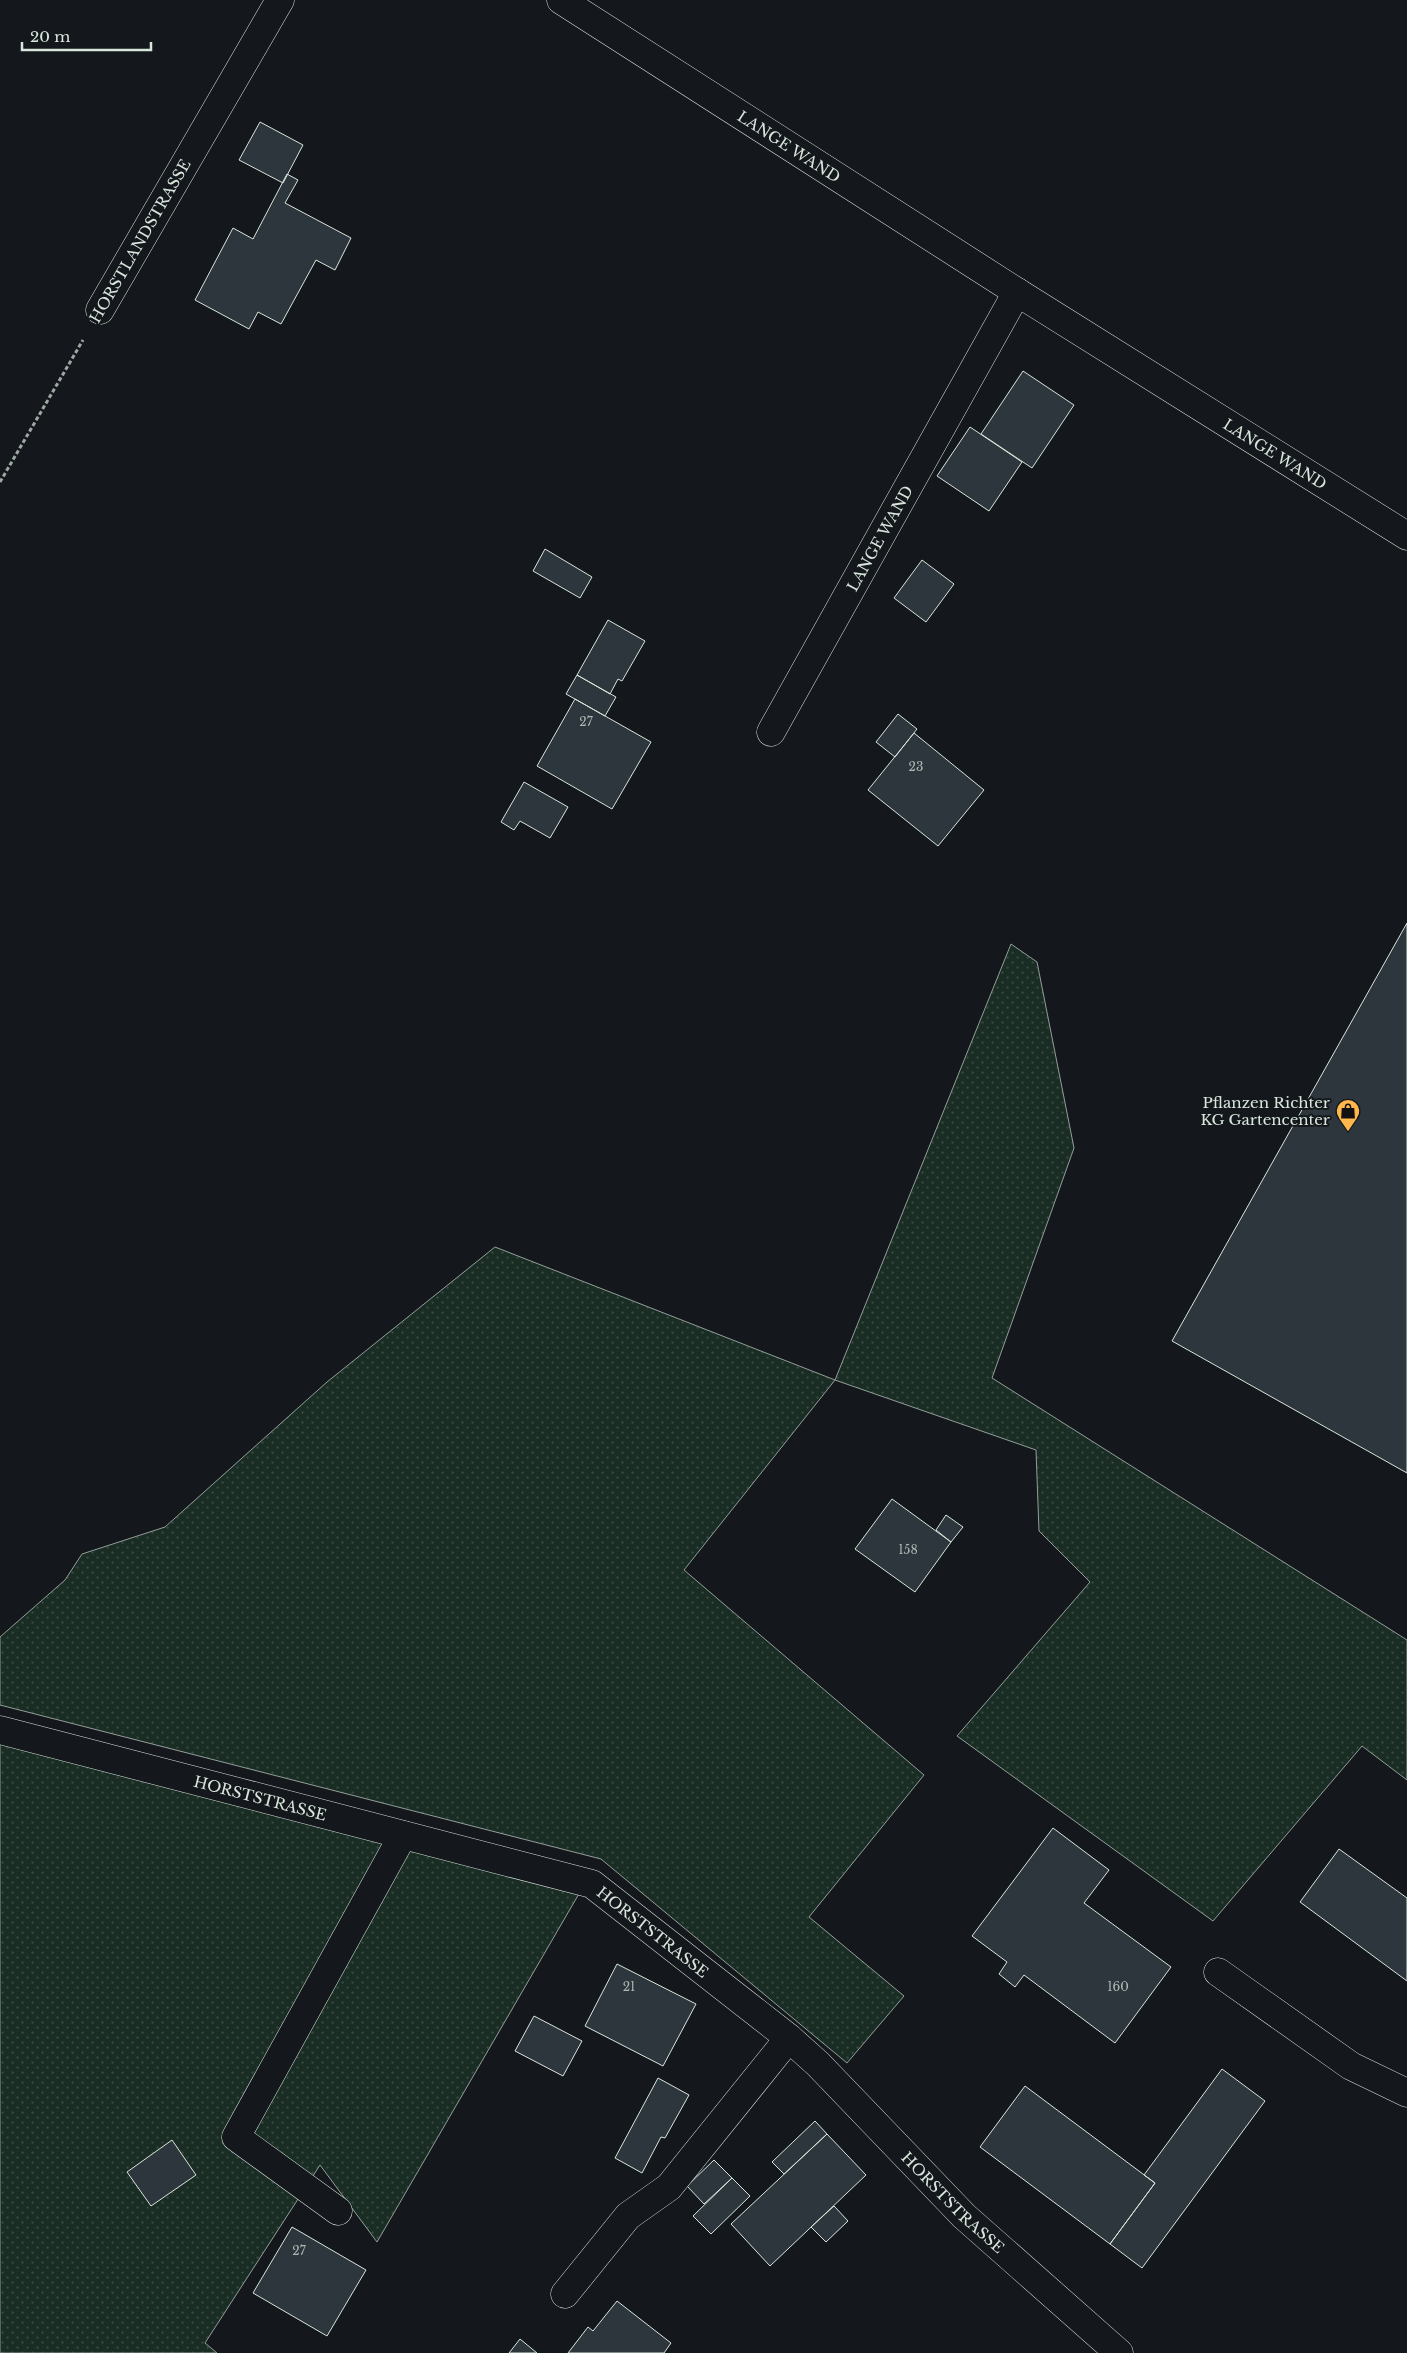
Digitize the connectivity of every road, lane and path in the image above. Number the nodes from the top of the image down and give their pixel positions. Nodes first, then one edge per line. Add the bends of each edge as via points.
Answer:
1 (280, 0) edge
2 (561, 0) edge
3 (1017, 292) junction
4 (100, 310) joint
5 (0, 482) edge
6 (1407, 536) edge
7 (771, 732) dead end
8 (0, 1730) edge
9 (403, 1835) junction
10 (1218, 1972) dead end
11 (789, 2038) junction
12 (1407, 2093) edge
13 (338, 2211) dead end
14 (565, 2294) dead end
15 (1112, 2351) edge

1 - 4 street, HORSTLANDSTRASSE
2 - 3 street, LANGE WAND
3 - 6 street, LANGE WAND
3 - 7 street, LANGE WAND
4 - 5 path, HORSTLANDSTRASSE
8 - 9 street, HORSTSTRASSE
9 - 11 street, HORSTSTRASSE via 592,1884
9 - 13 street via 236,2137
10 - 12 street via 1351,2066
11 - 14 street via 669,2187 628,2216
11 - 15 street, HORSTSTRASSE via 964,2216

